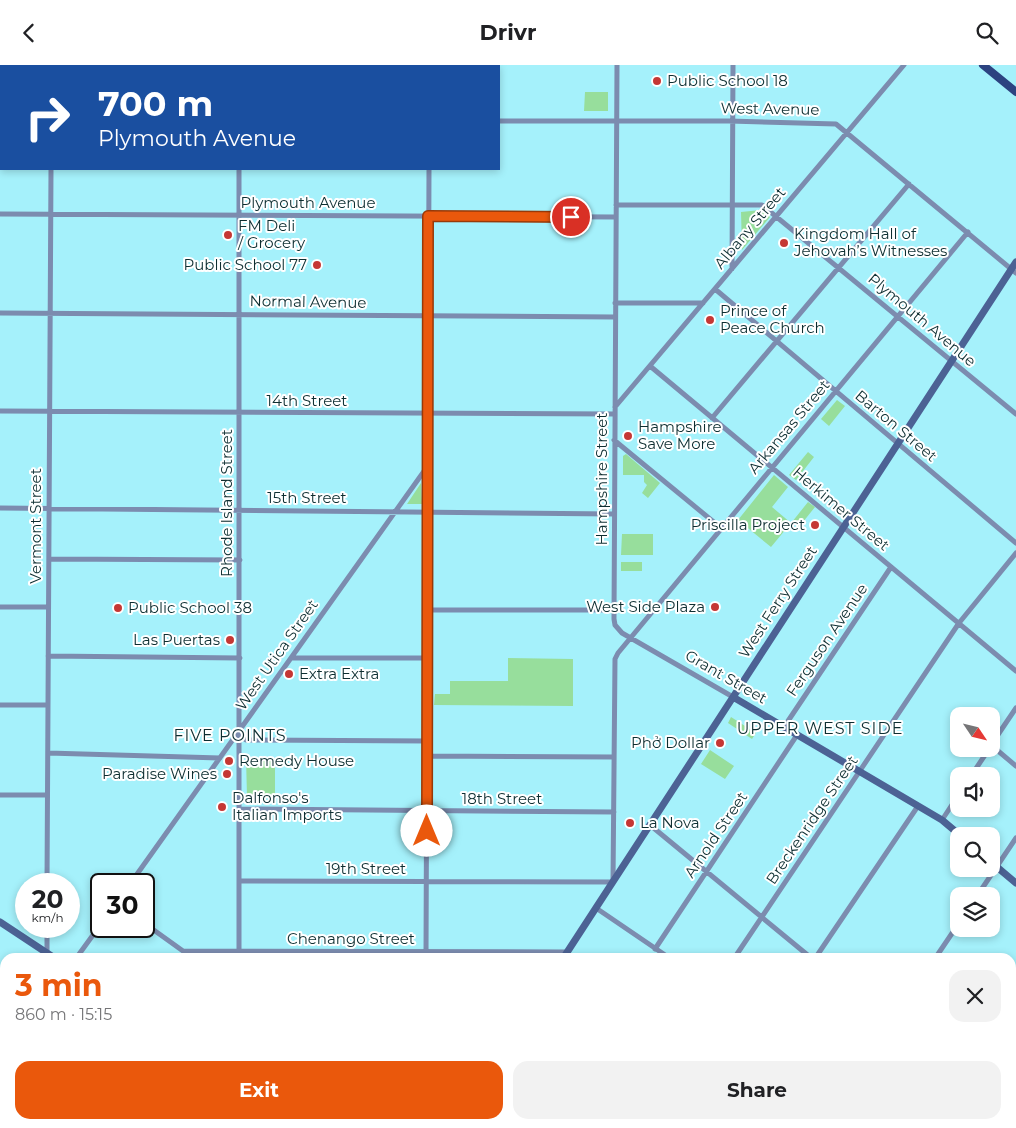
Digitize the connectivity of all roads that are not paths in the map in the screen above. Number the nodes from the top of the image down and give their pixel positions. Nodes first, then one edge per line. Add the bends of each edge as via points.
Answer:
1 (617, 65) edge
2 (733, 65) edge
3 (904, 65) edge
4 (983, 65) edge
5 (1016, 93) edge
6 (616, 120) junction
7 (500, 121) edge
8 (732, 121) junction
9 (847, 132) junction
10 (51, 170) edge
11 (239, 170) edge
12 (429, 170) edge
13 (909, 184) junction
14 (732, 204) junction
15 (616, 205) junction
16 (0, 214) edge
17 (51, 214) junction
18 (239, 215) junction
19 (777, 215) junction
20 (428, 216) junction
21 (616, 217) junction
22 (968, 233) junction
23 (1016, 262) edge
24 (839, 267) junction
25 (732, 269) junction
26 (1014, 271) edge
27 (715, 289) junction
28 (615, 303) junction
29 (703, 303) junction
30 (0, 313) edge
31 (50, 314) junction
32 (240, 314) junction
33 (428, 316) junction
34 (615, 317) junction
35 (899, 317) junction
36 (776, 341) junction
37 (951, 360) junction
38 (650, 366) junction
39 (835, 391) junction
40 (615, 407) junction
41 (0, 411) edge
42 (50, 412) junction
43 (239, 413) junction
44 (428, 414) junction
45 (614, 414) junction
46 (1016, 415) edge
47 (712, 418) junction
48 (614, 440) junction
49 (897, 443) junction
50 (428, 465) junction
51 (772, 467) junction
52 (0, 509) edge
53 (49, 509) junction
54 (240, 511) junction
55 (395, 511) junction
56 (428, 511) junction
57 (614, 514) junction
58 (843, 526) junction
59 (721, 528) junction
60 (1016, 543) edge
61 (1016, 553) edge
62 (49, 559) junction
63 (240, 560) junction
64 (891, 567) junction
65 (0, 607) edge
66 (48, 607) junction
67 (427, 610) junction
68 (614, 610) junction
69 (959, 623) junction
70 (629, 637) junction
71 (48, 656) junction
72 (240, 658) junction
73 (291, 658) junction
74 (427, 658) junction
75 (1016, 671) edge
76 (733, 697) junction
77 (0, 705) edge
78 (48, 705) junction
79 (1016, 708) edge
80 (784, 727) junction
81 (1000, 732) edge
82 (238, 734) junction
83 (797, 735) junction
84 (427, 741) junction
85 (48, 753) junction
86 (1000, 753) edge
87 (427, 756) junction
88 (220, 757) junction
89 (614, 757) junction
90 (1016, 766) edge
91 (859, 772) junction
92 (0, 795) edge
93 (47, 795) junction
94 (918, 806) junction
95 (950, 808) edge
96 (240, 809) junction
97 (426, 811) junction
98 (614, 812) junction
99 (942, 820) junction
100 (650, 825) junction
101 (950, 827) edge
102 (1016, 839) edge
103 (1000, 857) edge
104 (1000, 869) edge
105 (706, 872) junction
106 (47, 873) edge
107 (138, 873) edge
108 (240, 881) junction
109 (426, 882) junction
110 (613, 882) junction
111 (1016, 883) edge
112 (596, 908) junction
113 (762, 918) junction
114 (0, 922) edge
115 (155, 931) edge
116 (950, 936) edge
117 (48, 938) edge
118 (91, 938) edge
119 (655, 949) junction
120 (239, 951) junction
121 (46, 953) edge
122 (50, 953) edge
123 (80, 953) edge
124 (332, 953) edge
125 (426, 953) edge
126 (566, 953) edge
127 (662, 953) edge
128 (739, 953) edge
129 (805, 953) edge
130 (819, 953) edge
131 (939, 953) edge

1 - 6 street, Hampshire Street
2 - 8 street
3 - 9 street, Albany Street
4 - 5 main road
6 - 7 street, West Avenue
6 - 8 street, West Avenue
6 - 15 street, Hampshire Street
8 - 9 street, West Avenue via 827,122
8 - 14 street
9 - 13 street, West Avenue
9 - 19 street, Albany Street
10 - 17 street, Vermont Street
11 - 18 street, Rhode Island Street
12 - 20 street
13 - 22 street, West Avenue
13 - 24 street
14 - 15 street, Plymouth Avenue
14 - 19 street, Plymouth Avenue via 762,205
14 - 25 street
15 - 21 street, Hampshire Street
16 - 17 street, Plymouth Avenue
17 - 18 street, Plymouth Avenue
17 - 31 street, Vermont Street
18 - 20 street, Plymouth Avenue
18 - 32 street, Rhode Island Street
19 - 24 street, Plymouth Avenue
19 - 25 street, Albany Street
20 - 21 street, Plymouth Avenue
20 - 33 street
21 - 28 street, Hampshire Street
22 - 26 street, West Avenue
22 - 35 street, Arkansas Street
23 - 26 street, West Ferry Street
24 - 35 street, Plymouth Avenue
24 - 36 street
25 - 27 street, Albany Street
26 - 37 street, West Ferry Street
27 - 29 street, Albany Street
27 - 36 street, Barton Street
28 - 29 street
28 - 34 street, Hampshire Street
29 - 38 street, Albany Street
30 - 31 street, Normal Avenue
31 - 32 street, Normal Avenue
31 - 42 street, Vermont Street
32 - 33 street, Normal Avenue
32 - 43 street, Rhode Island Street
33 - 34 street, Normal Avenue
33 - 44 street
34 - 40 street, Hampshire Street
35 - 37 street, Plymouth Avenue
35 - 39 street, Arkansas Street
36 - 39 street, Barton Street
36 - 47 street
37 - 46 street, Plymouth Avenue
37 - 49 street, West Ferry Street
38 - 40 street, Albany Street
38 - 47 street, Herkimer Street
39 - 49 street, Barton Street
39 - 51 street, Arkansas Street
40 - 45 street, Hampshire Street
41 - 42 street, 14th Street
42 - 43 street, 14th Street
42 - 53 street, Vermont Street
43 - 44 street, 14th Street
43 - 54 street, Rhode Island Street
44 - 45 street, 14th Street
44 - 50 street
45 - 48 street, Hampshire Street
47 - 51 street, Herkimer Street
48 - 57 street, Hampshire Street
48 - 59 street
49 - 58 street, West Ferry Street
49 - 60 street, Barton Street
50 - 55 street, West Utica Street
50 - 56 street
51 - 58 street, Herkimer Street
51 - 59 street, Arkansas Street
52 - 53 street, 15th Street
53 - 54 street, 15th Street
53 - 62 street, Vermont Street
54 - 55 street, 15th Street
54 - 63 street, Rhode Island Street
55 - 56 street, 15th Street
55 - 73 street, West Utica Street
56 - 57 street, 15th Street
56 - 67 street
57 - 68 street, Hampshire Street
58 - 64 street, Herkimer Street
58 - 76 street, West Ferry Street
59 - 70 street, Arkansas Street
61 - 69 street, Breckenridge Street
62 - 63 street
62 - 66 street, Vermont Street
63 - 72 street, Rhode Island Street
64 - 69 street, Herkimer Street
64 - 80 street, Ferguson Avenue
65 - 66 street
66 - 71 street, Vermont Street
67 - 68 street
67 - 74 street
68 - 70 street, Hampshire Street via 615,625
69 - 75 street, Herkimer Street
69 - 91 street, Breckenridge Street
70 - 76 street, Grant Street
70 - 89 street via 615,659
71 - 72 street
71 - 78 street, Vermont Street
72 - 82 street, Rhode Island Street
73 - 74 street
73 - 82 street, West Utica Street
74 - 84 street
76 - 80 street, Grant Street
76 - 100 street, West Ferry Street
77 - 78 street
78 - 85 street, Vermont Street
79 - 81 street
80 - 83 street, Grant Street
82 - 84 street via 246,740
82 - 88 street, West Utica Street
82 - 96 street, Rhode Island Street
83 - 91 street, Grant Street
83 - 105 street, Arnold Street
84 - 87 street
85 - 88 street
85 - 93 street, Vermont Street
86 - 90 street
87 - 89 street
87 - 97 street
88 - 107 street, West Utica Street
89 - 98 street
91 - 94 street, Grant Street
91 - 113 street, Breckenridge Street
92 - 93 street
93 - 106 street, Vermont Street
94 - 99 street, Grant Street
94 - 130 street
95 - 99 street
96 - 97 street, 18th Street
96 - 108 street, Rhode Island Street
97 - 98 street, 18th Street
97 - 109 street
98 - 110 street
99 - 101 street, Grant Street
100 - 105 street
100 - 110 street, West Ferry Street
102 - 103 street
104 - 111 street
105 - 113 street
105 - 119 street, Arnold Street
108 - 109 street, 19th Street
108 - 120 street, Rhode Island Street
109 - 110 street, 19th Street
109 - 125 street
110 - 112 street, West Ferry Street
112 - 119 street
112 - 126 street, West Ferry Street
113 - 128 street, Breckenridge Street
113 - 129 street
114 - 121 street
115 - 120 street, Chenango Street via 183,951
116 - 131 street
117 - 122 street
118 - 123 street
119 - 127 street
120 - 124 street, Chenango Street

